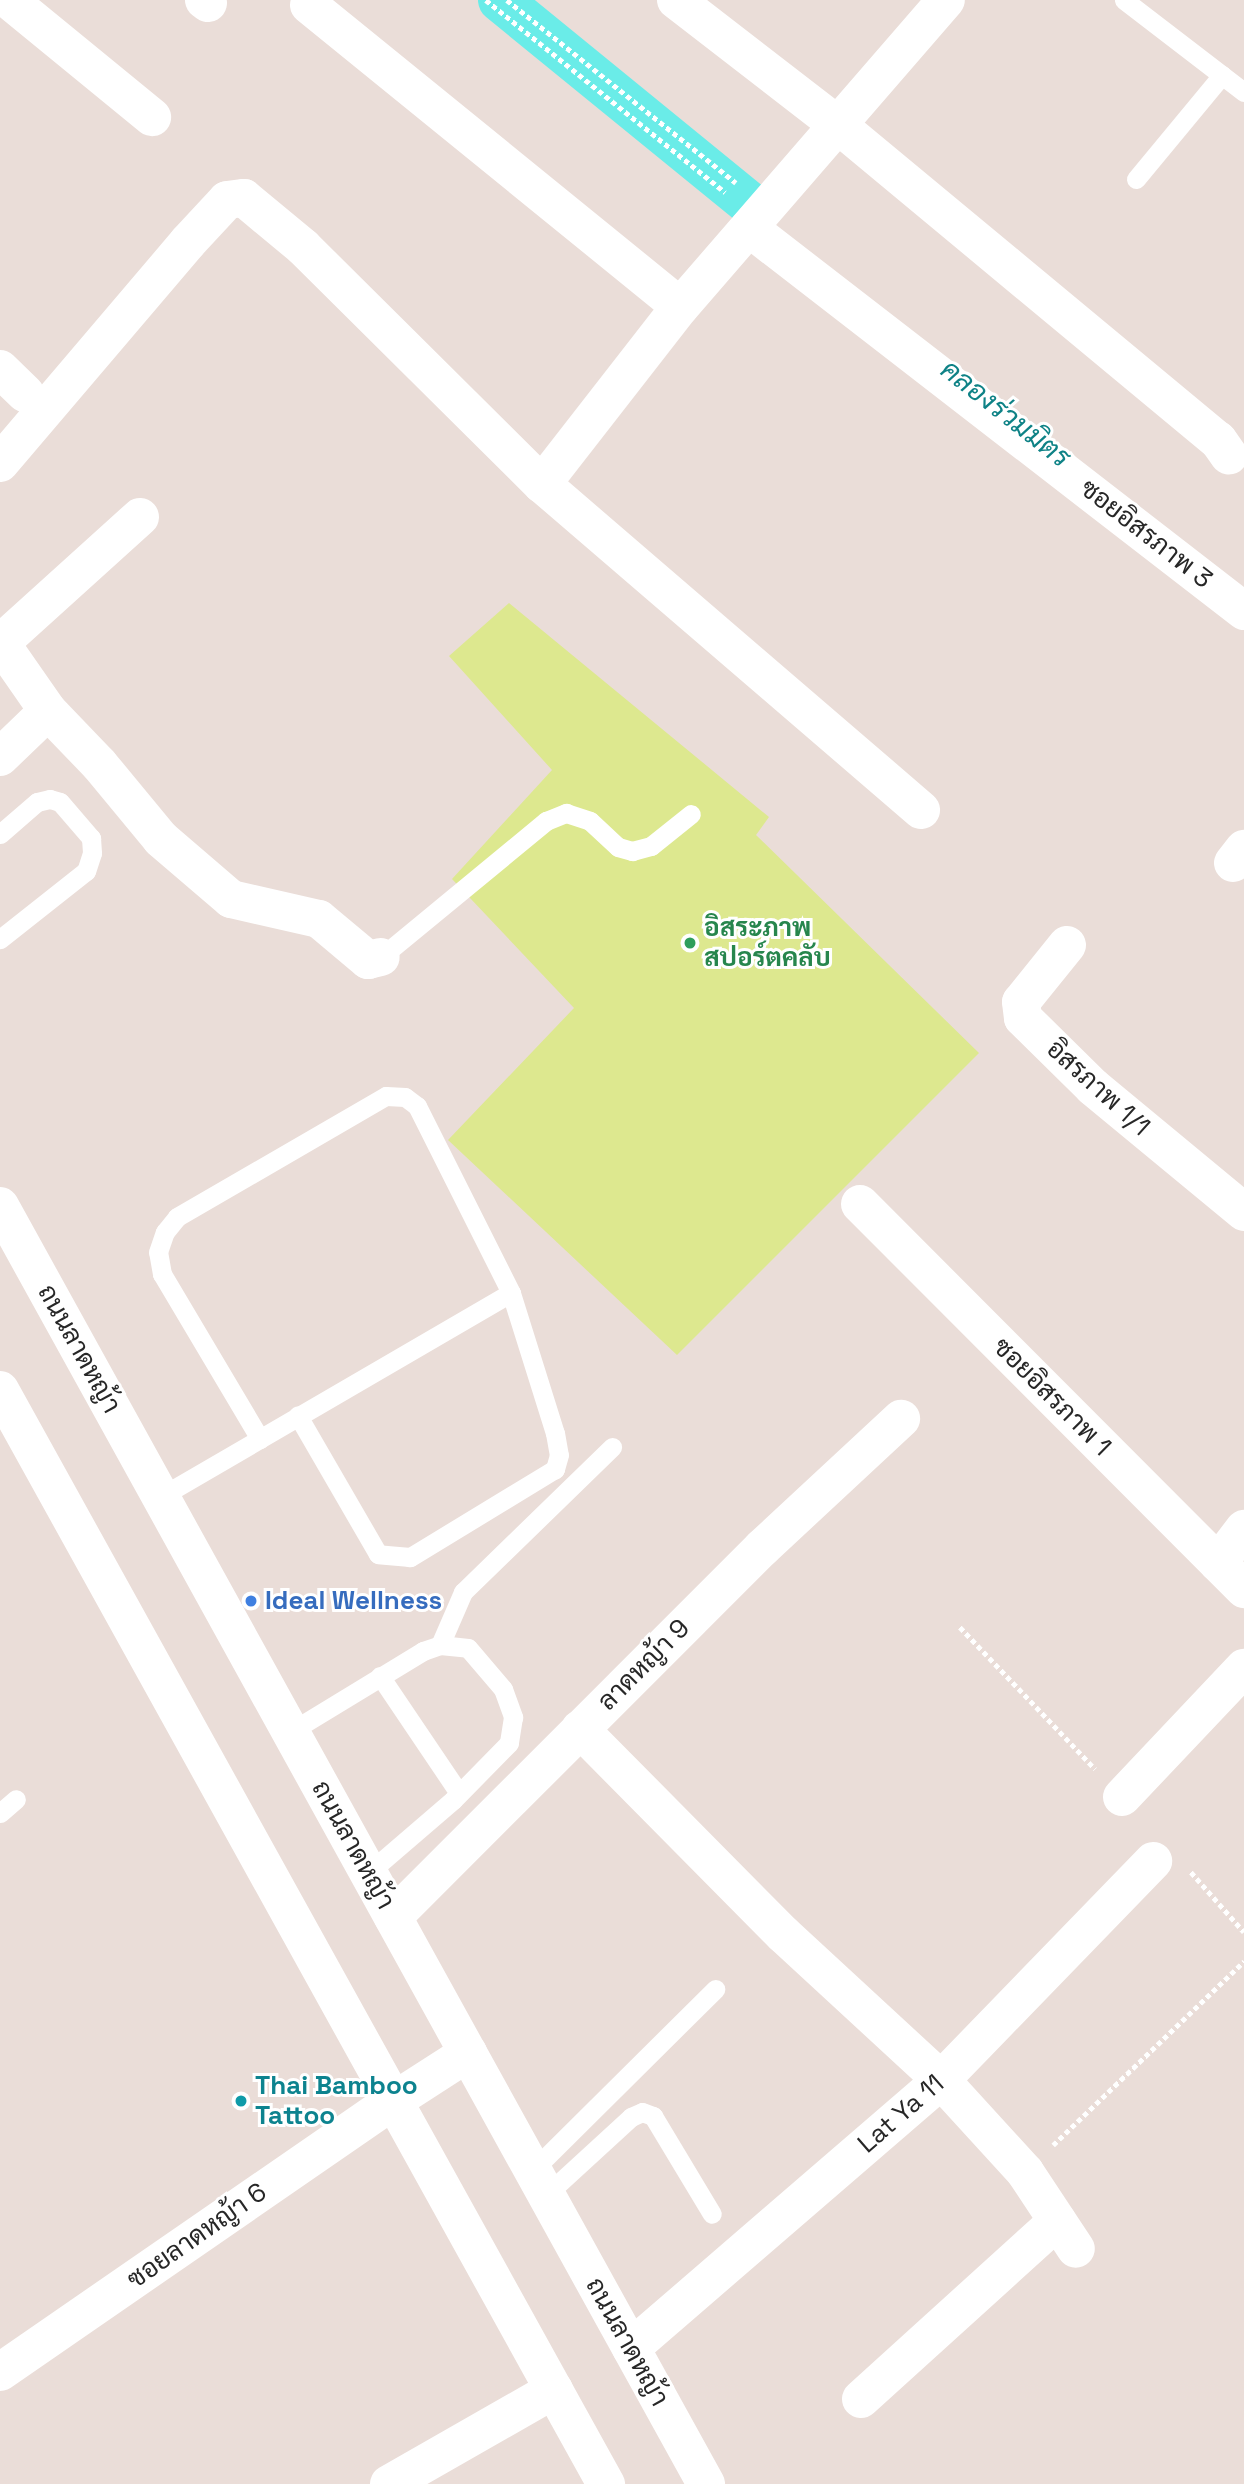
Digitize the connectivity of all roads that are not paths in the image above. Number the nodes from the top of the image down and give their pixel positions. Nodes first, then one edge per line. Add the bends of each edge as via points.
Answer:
1 (9, 0) edge
2 (676, 0) edge
3 (947, 0) edge
4 (1124, 0) edge
5 (309, 5) dead end
6 (1222, 75) junction
7 (1244, 92) edge
8 (152, 117) dead end
9 (838, 125) junction
10 (1136, 179) dead end
11 (752, 225) junction
12 (680, 307) junction
13 (1229, 456) dead end
14 (0, 463) edge
15 (542, 484) junction
16 (140, 517) dead end
17 (1244, 611) edge
18 (48, 711) junction
19 (0, 757) edge
20 (921, 810) dead end
21 (691, 814) dead end
22 (0, 834) edge
23 (0, 939) edge
24 (1067, 945) dead end
25 (381, 957) joint
26 (860, 1204) dead end
27 (0, 1206) edge
28 (1244, 1212) edge
29 (511, 1293) junction
30 (0, 1390) edge
31 (298, 1416) junction
32 (901, 1419) dead end
33 (260, 1438) junction
34 (612, 1447) dead end
35 (160, 1497) junction
36 (1244, 1529) edge
37 (1217, 1563) junction
38 (1244, 1590) edge
39 (440, 1645) junction
40 (1244, 1668) edge
41 (380, 1676) junction
42 (580, 1729) junction
43 (290, 1732) junction
44 (459, 1793) junction
45 (1122, 1797) dead end
46 (16, 1799) dead end
47 (0, 1813) edge
48 (1153, 1861) dead end
49 (368, 1873) junction
50 (393, 1917) junction
51 (715, 1989) dead end
52 (468, 2053) junction
53 (941, 2080) junction
54 (395, 2100) junction
55 (539, 2183) junction
56 (712, 2214) dead end
57 (631, 2348) junction
58 (0, 2372) edge
59 (554, 2390) junction
60 (861, 2399) dead end
61 (389, 2484) edge
62 (606, 2484) edge
63 (706, 2484) edge

1 - 8 street
2 - 9 street
3 - 9 street
4 - 6 lane
5 - 12 street
6 - 7 lane
6 - 10 lane
9 - 11 street
9 - 13 street via 1217,440
11 - 12 street
11 - 17 street, ซอยอิสรภาพ 3
12 - 15 street
14 - 15 street via 188,242 236,196 260,208 303,247
15 - 20 street
16 - 18 street via 6,638 7,652
18 - 19 street
18 - 25 street via 161,839 231,899 318,919 368,960
21 - 25 lane via 651,846 632,851 618,847 590,821 565,813 546,821
22 - 23 lane via 37,802 50,799 60,802 91,838 92,853 86,871
24 - 28 street, อิสรภาพ 1/1 via 1021,1002 1023,1018 1093,1087
26 - 37 street, ซอยอิสรภาพ 1
27 - 35 street, ถนนลาดหญ้า
29 - 31 lane
29 - 31 lane via 555,1433 557,1462 555,1469 442,1540 410,1557 377,1554
29 - 33 lane via 417,1106 405,1097 386,1096 177,1217 165,1232 158,1252 162,1274
30 - 54 street
31 - 33 lane
32 - 42 street, ลาดหญ้า 9 via 762,1548
33 - 35 lane
34 - 39 lane via 463,1592
35 - 43 street, ถนนลาดหญ้า
36 - 37 street
37 - 38 street, ซอยอิสรภาพ 1
39 - 41 lane
39 - 44 lane via 457,1644 481,1660 503,1689 513,1717 509,1743
40 - 45 street
41 - 43 lane
41 - 44 lane
42 - 50 street, ลาดหญ้า 9
42 - 53 street via 783,1934
43 - 49 street, ถนนลาดหญ้า
44 - 49 lane
46 - 47 lane
48 - 53 street, Lat Ya 11
49 - 50 street, ถนนลาดหญ้า
50 - 52 street, ถนนลาดหญ้า
51 - 55 lane
52 - 54 street, ซอยลาดหญ้า 6
52 - 55 street, ถนนลาดหญ้า
53 - 57 street, Lat Ya 11
53 - 60 street via 1025,2172 1067,2235
54 - 58 street, ซอยลาดหญ้า 6
54 - 59 street
55 - 56 lane via 642,2112 653,2116
55 - 57 street, ถนนลาดหญ้า
57 - 63 street, ถนนลาดหญ้า
59 - 61 street
59 - 62 street

